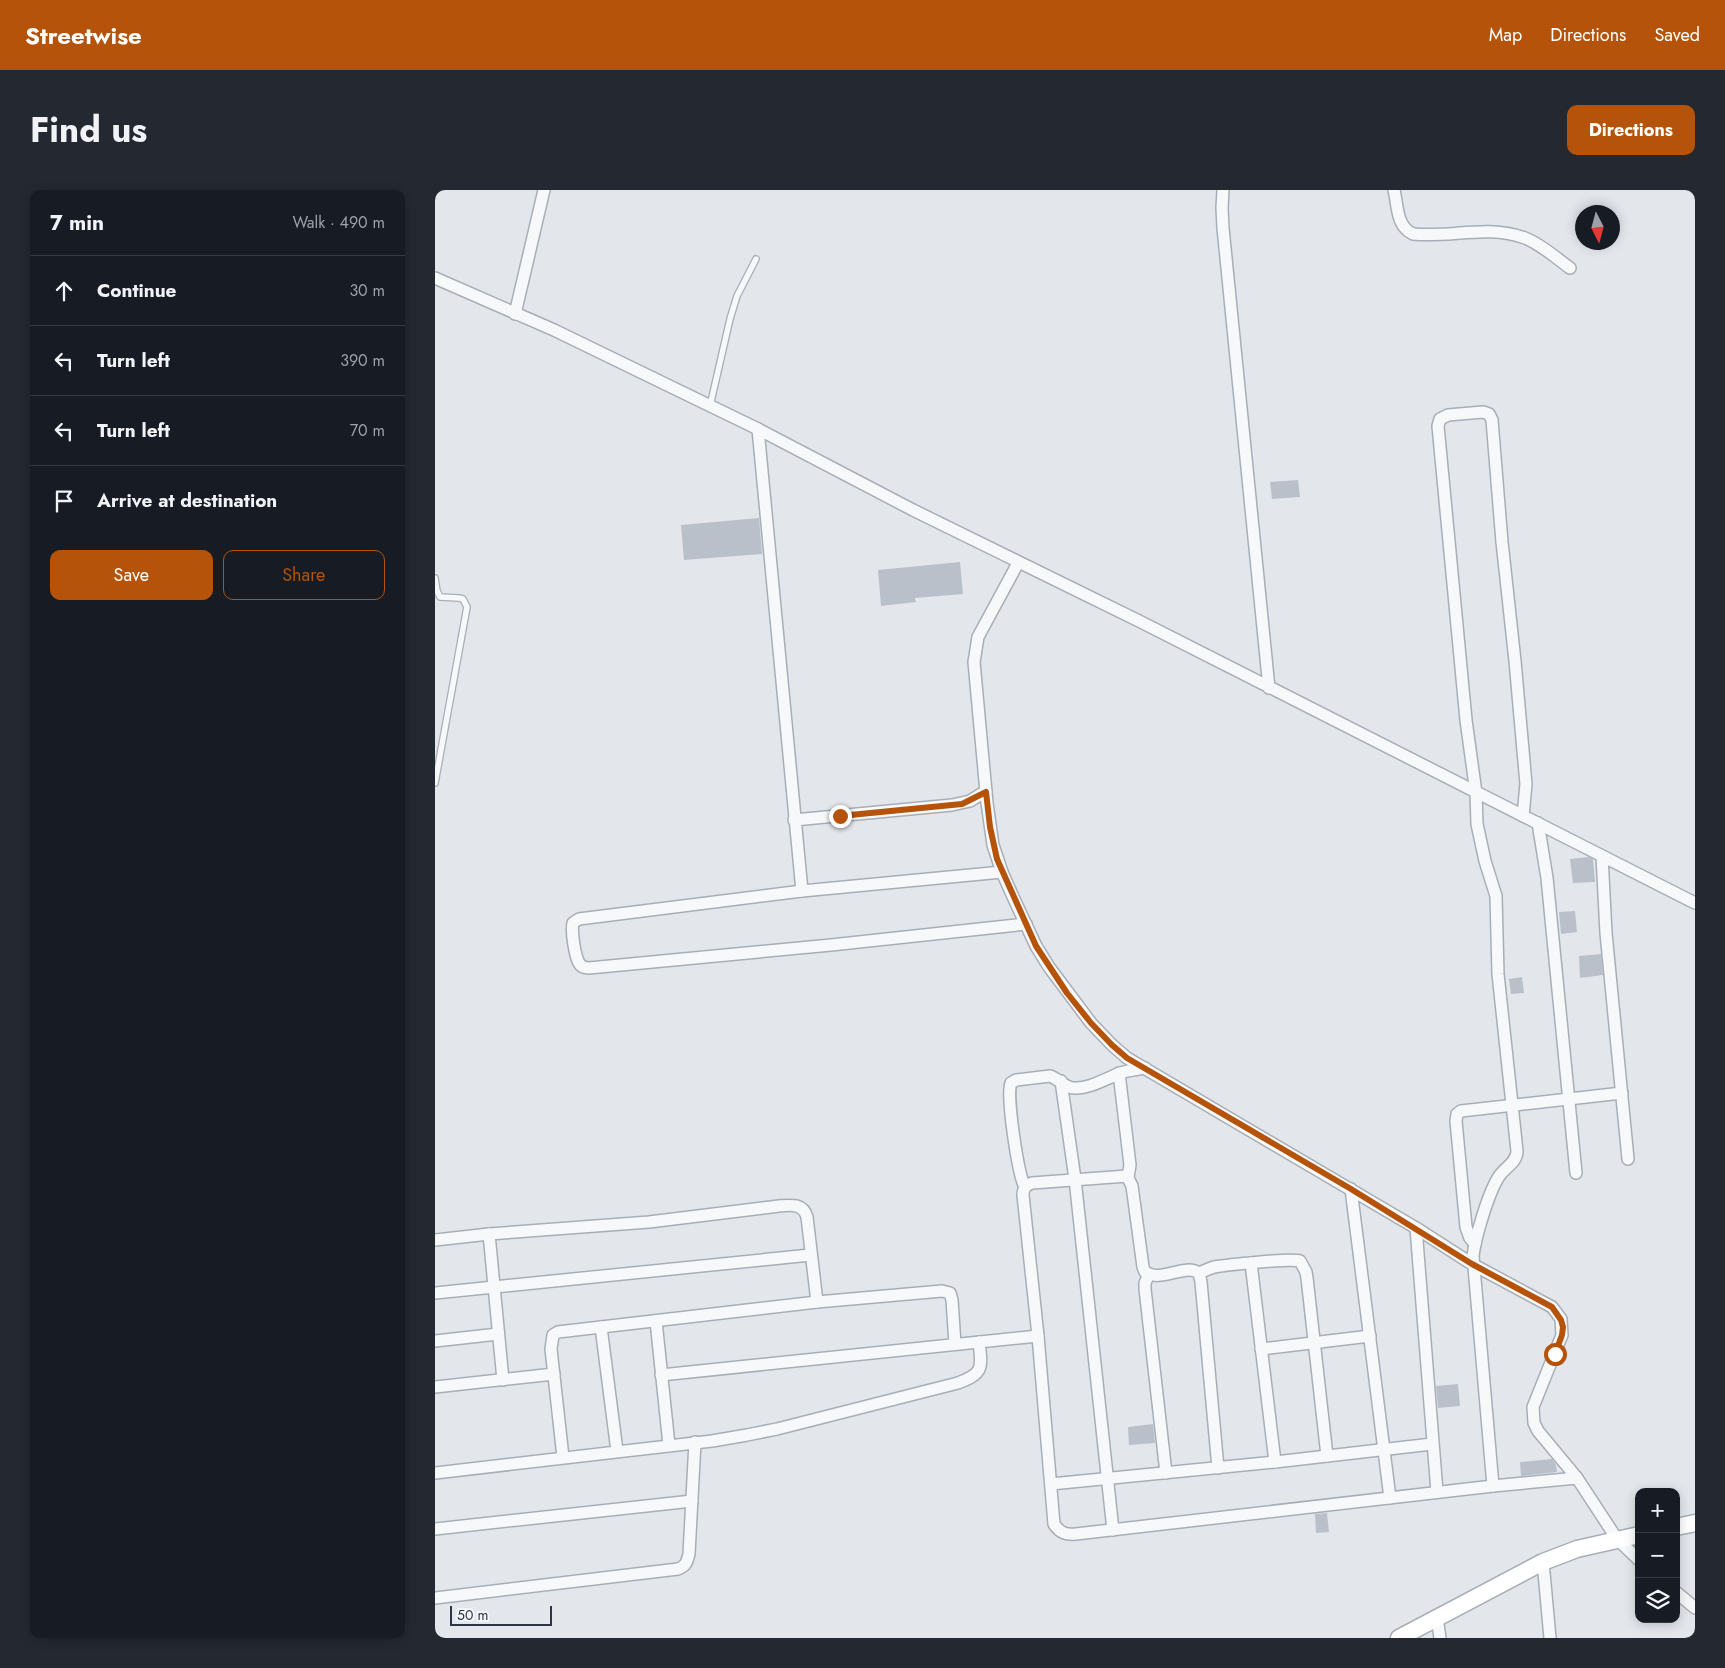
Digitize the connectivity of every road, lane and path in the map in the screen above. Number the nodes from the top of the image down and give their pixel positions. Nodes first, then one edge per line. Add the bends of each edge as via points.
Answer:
1 (544, 190) edge
2 (1223, 190) edge
3 (1394, 190) edge
4 (756, 259) dead end
5 (1570, 268) dead end
6 (435, 278) edge
7 (515, 314) junction
8 (710, 406) junction
9 (758, 429) junction
10 (1018, 563) junction
11 (435, 578) edge
12 (1269, 688) junction
13 (435, 783) edge
14 (986, 792) junction
15 (1476, 793) junction
16 (1523, 816) junction
17 (794, 820) junction
18 (1538, 823) junction
19 (1602, 856) junction
20 (1002, 872) junction
21 (802, 891) junction
22 (1695, 903) edge
23 (1026, 924) junction
24 (1145, 1068) junction
25 (1119, 1073) junction
26 (1061, 1082) junction
27 (1622, 1093) junction
28 (1569, 1100) junction
29 (1513, 1106) junction
30 (1628, 1159) dead end
31 (1576, 1173) dead end
32 (1128, 1177) junction
33 (1075, 1179) junction
34 (1025, 1187) junction
35 (1351, 1189) junction
36 (1416, 1228) junction
37 (489, 1234) junction
38 (435, 1240) edge
39 (1475, 1244) junction
40 (810, 1255) junction
41 (1251, 1263) junction
42 (1472, 1264) junction
43 (1199, 1273) junction
44 (1149, 1274) junction
45 (493, 1287) junction
46 (435, 1293) edge
47 (817, 1302) junction
48 (656, 1321) junction
49 (601, 1327) junction
50 (499, 1334) junction
51 (1038, 1336) junction
52 (1370, 1336) junction
53 (435, 1341) edge
54 (979, 1342) junction
55 (1314, 1343) junction
56 (955, 1344) junction
57 (1261, 1348) junction
58 (553, 1374) junction
59 (661, 1375) junction
60 (503, 1380) junction
61 (435, 1387) edge
62 (695, 1442) junction
63 (1433, 1444) junction
64 (669, 1445) junction
65 (1384, 1450) junction
66 (617, 1451) junction
67 (1327, 1456) junction
68 (563, 1457) junction
69 (1275, 1462) junction
70 (1218, 1468) junction
71 (435, 1473) edge
72 (1167, 1473) junction
73 (1577, 1478) junction
74 (1107, 1479) junction
75 (1051, 1484) junction
76 (1493, 1486) junction
77 (1437, 1492) junction
78 (1389, 1498) junction
79 (692, 1501) junction
80 (1695, 1523) edge
81 (1680, 1526) edge
82 (435, 1529) edge
83 (1113, 1530) junction
84 (1635, 1536) edge
85 (1617, 1539) junction
86 (1635, 1556) edge
87 (1543, 1562) junction
88 (1680, 1595) edge
89 (435, 1598) edge
90 (1695, 1608) edge
91 (1437, 1617) junction
92 (1399, 1638) edge
93 (1440, 1638) edge
94 (1550, 1638) edge

1 - 7 street
2 - 12 street via 1221,208
3 - 5 street via 1399,219 1413,234 1493,230 1526,238
4 - 8 lane via 737,296
6 - 7 street
7 - 8 street
8 - 9 street
9 - 10 street
9 - 17 street
10 - 12 street
10 - 14 street via 975,647 975,691
11 - 13 lane via 440,597 463,599 467,607
12 - 15 street
14 - 17 street via 962,804
14 - 20 street via 993,845
15 - 16 street
15 - 16 street via 1466,720 1438,422 1443,416 1483,412 1492,420 1495,440 1526,784
15 - 29 street via 1480,840 1496,896 1498,974
16 - 18 street
17 - 21 street
18 - 19 street
18 - 28 street via 1547,878
19 - 22 street
19 - 27 street
20 - 21 street
20 - 23 street
21 - 23 street via 575,921 572,935 579,964 596,968
23 - 24 street via 1049,966 1091,1023 1127,1058
24 - 25 street
24 - 35 street
25 - 26 street via 1078,1088 1070,1088
25 - 32 street via 1130,1165
26 - 33 street
26 - 34 street via 1045,1076 1016,1080 1009,1086 1020,1172
27 - 28 street
27 - 30 street
28 - 29 street
28 - 31 street
29 - 39 street via 1517,1155 1496,1182
29 - 39 street via 1461,1111 1456,1117 1467,1227
32 - 33 street
32 - 44 street via 1143,1267
33 - 34 street via 1032,1183
33 - 74 street
34 - 51 street via 1023,1195
35 - 36 street
35 - 52 street
36 - 42 street
36 - 63 street
37 - 38 street
37 - 40 street via 649,1222 794,1205 806,1214
37 - 45 street
39 - 42 street
40 - 45 street
40 - 47 street
41 - 43 street via 1216,1267
41 - 55 street via 1300,1261 1306,1272
41 - 57 street
42 - 73 street via 1552,1307 1561,1320 1562,1335 1532,1414 1538,1431
42 - 76 street
43 - 44 street via 1192,1270
43 - 70 street
44 - 72 street via 1145,1289
45 - 46 street
45 - 50 street
47 - 48 street
47 - 56 street via 943,1291 953,1300
48 - 49 street
48 - 59 street
49 - 58 street via 553,1335
49 - 66 street
50 - 53 street
50 - 60 street
51 - 54 street
51 - 75 street
52 - 55 street
52 - 65 street
54 - 56 street
54 - 62 street via 981,1359 978,1373 958,1383 777,1430
55 - 57 street
55 - 67 street
56 - 59 street
57 - 69 street
58 - 60 street
58 - 68 street
59 - 64 street
60 - 61 street
62 - 64 street
62 - 79 street
63 - 65 street
63 - 77 street
64 - 66 street
65 - 67 street
65 - 78 street
66 - 68 street
67 - 69 street
68 - 71 street
69 - 70 street
70 - 72 street
72 - 74 street
73 - 76 street
73 - 85 street
74 - 75 street
74 - 83 street
75 - 83 street via 1054,1524 1058,1531 1068,1535
76 - 77 street
77 - 78 street
78 - 83 street
79 - 82 street
79 - 89 street via 689,1554 687,1562 678,1569
80 - 81 street
84 - 85 street
85 - 86 street
85 - 87 street
87 - 91 street
87 - 94 street
88 - 90 street
91 - 92 street
91 - 93 street

